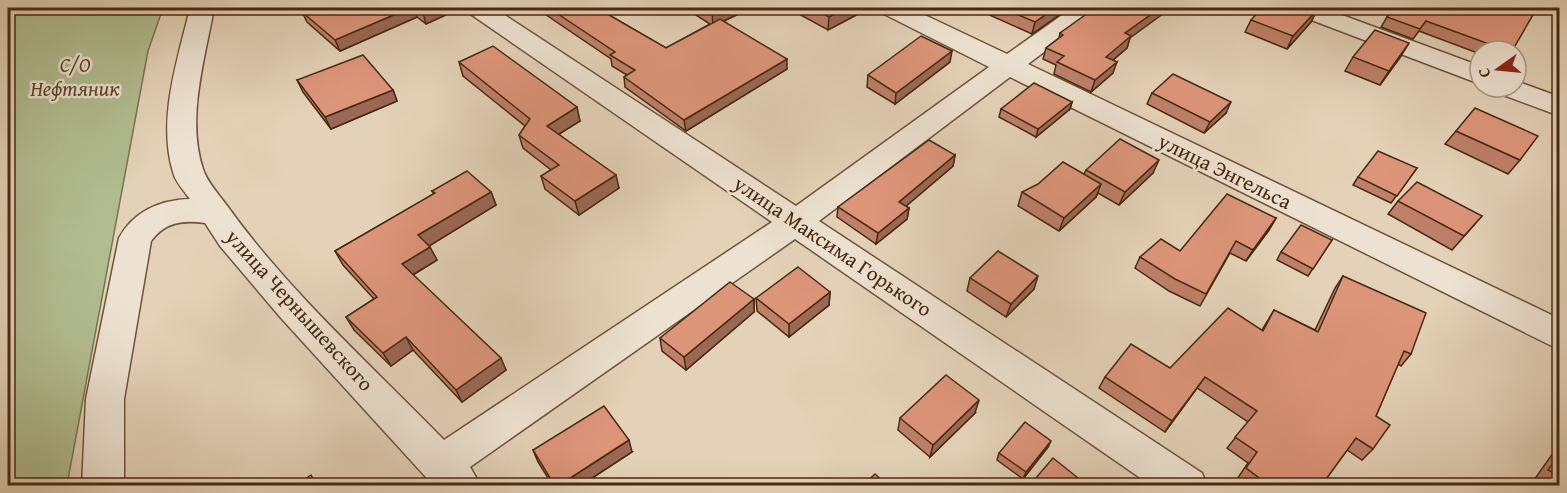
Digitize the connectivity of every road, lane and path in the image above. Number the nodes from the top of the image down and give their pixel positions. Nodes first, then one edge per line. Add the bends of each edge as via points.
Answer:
1 (202, 8) edge
2 (478, 8) edge
3 (891, 8) edge
4 (1087, 8) edge
5 (1302, 8) edge
6 (1008, 65) junction
7 (1468, 71) edge
8 (1528, 95) edge
9 (1560, 107) edge
10 (215, 213) junction
11 (796, 222) junction
12 (1560, 336) edge
13 (452, 474) edge
14 (103, 486) edge
15 (1187, 486) edge

1 - 10 street, улица Чернышевского via 183,102 182,140 188,173
2 - 11 street, улица Максима Горького
3 - 6 street, улица Энгельса
4 - 6 street
5 - 7 street
6 - 11 street
6 - 12 street, улица Энгельса
8 - 9 street
10 - 13 street, улица Чернышевского via 293,308
10 - 14 street via 166,213 144,225 135,238 105,399
11 - 13 street
11 - 15 street, улица Максима Горького

